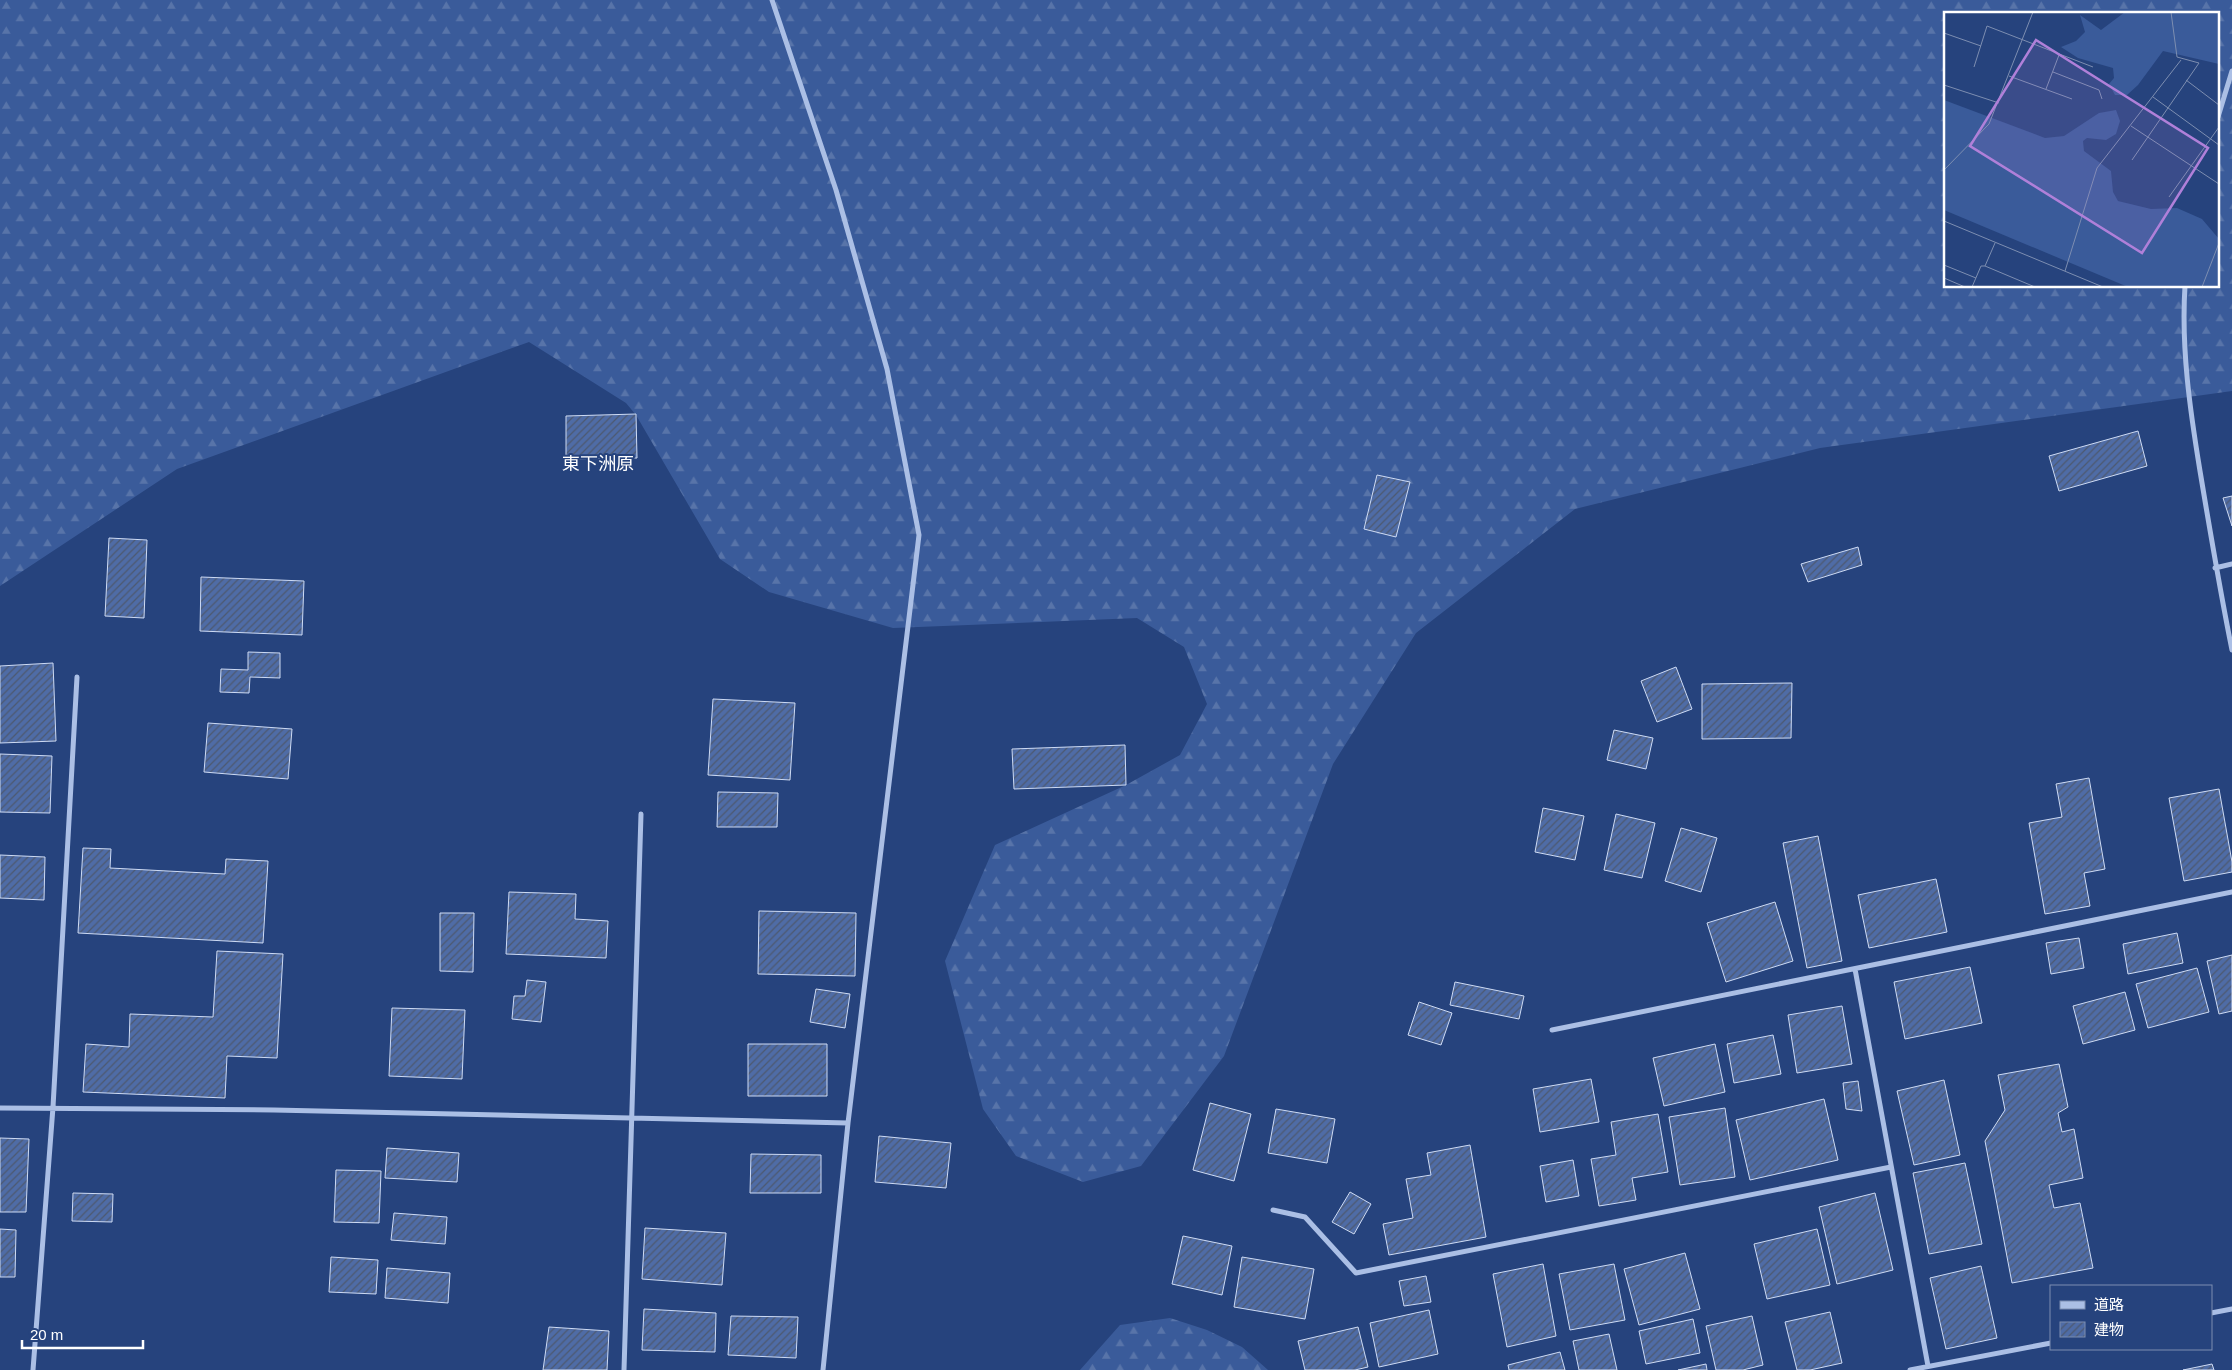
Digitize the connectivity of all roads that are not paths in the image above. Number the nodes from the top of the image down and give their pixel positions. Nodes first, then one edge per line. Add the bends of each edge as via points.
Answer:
1 (772, 0) edge
2 (2232, 71) edge
3 (2220, 110) edge
4 (2185, 288) edge
5 (2232, 564) edge
6 (2215, 568) junction
7 (2232, 650) edge
8 (77, 677) dead end
9 (641, 814) dead end
10 (2232, 892) edge
11 (1855, 969) junction
12 (1552, 1030) dead end
13 (53, 1107) junction
14 (0, 1108) edge
15 (632, 1119) junction
16 (848, 1123) junction
17 (1891, 1167) junction
18 (1273, 1210) dead end
19 (2232, 1309) edge
20 (2212, 1313) edge
21 (2050, 1343) edge
22 (1928, 1366) junction
23 (33, 1370) edge
24 (624, 1370) edge
25 (823, 1370) edge
26 (1910, 1370) edge

1 - 16 street via 836,190 887,369 919,535
2 - 3 street
4 - 6 street via 2182,318 2190,409
5 - 6 street
6 - 7 street
8 - 13 street
9 - 15 street
10 - 11 street
11 - 12 street
11 - 17 street
13 - 14 street
13 - 15 street
13 - 23 street
15 - 16 street
15 - 24 street
16 - 25 street
17 - 18 street via 1356,1273 1305,1217
17 - 22 street
19 - 20 street
21 - 22 street
22 - 26 street

